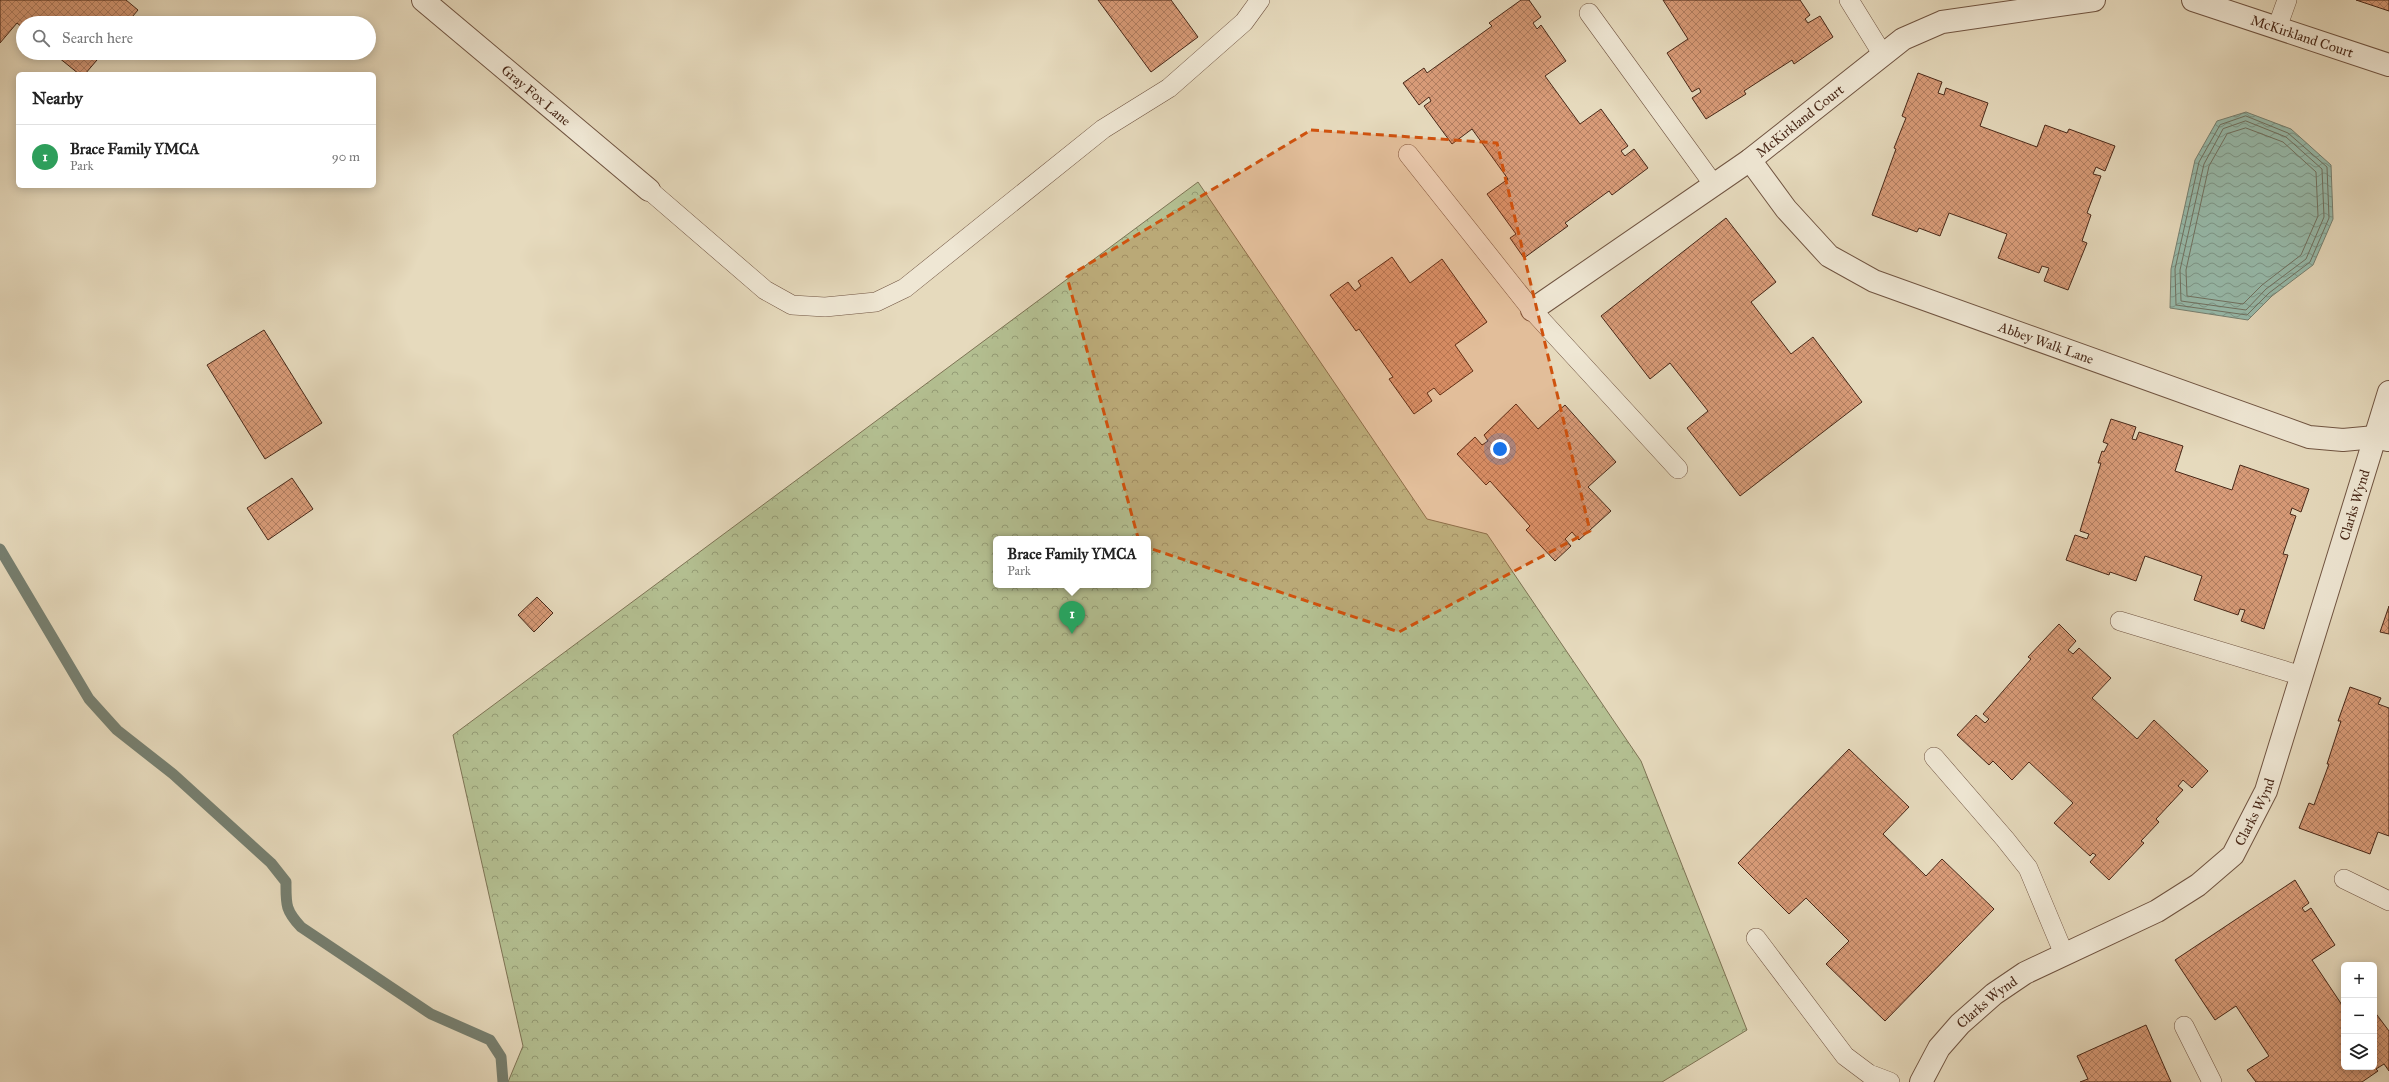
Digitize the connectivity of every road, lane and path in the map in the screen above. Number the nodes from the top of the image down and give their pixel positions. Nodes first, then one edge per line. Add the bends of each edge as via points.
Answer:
1 (423, 0) edge
2 (1260, 0) edge
3 (1849, 0) edge
4 (2193, 0) edge
5 (2287, 0) edge
6 (2085, 1) edge
7 (1589, 14) dead end
8 (2277, 28) junction
9 (1883, 55) junction
10 (2389, 65) edge
11 (1408, 154) dead end
12 (1750, 160) junction
13 (1714, 185) junction
14 (649, 190) joint
15 (1532, 310) junction
16 (2389, 392) edge
17 (2382, 438) edge
18 (1678, 469) dead end
19 (2120, 621) dead end
20 (2302, 676) junction
21 (1934, 758) dead end
22 (2344, 880) dead end
23 (2389, 901) edge
24 (1756, 938) dead end
25 (2064, 954) junction
26 (2184, 1026) dead end
27 (1890, 1082) edge
28 (1921, 1082) edge
29 (2212, 1082) edge

1 - 14 street, Gray Fox Lane
2 - 14 lane via 1244,22 1169,88 1102,129 905,288 876,302 825,308 792,305 764,290
3 - 9 lane
4 - 8 street, McKirkland Court
5 - 8 lane
6 - 9 street, McKirkland Court via 1942,22 1903,39
7 - 13 lane
8 - 10 street, McKirkland Court
9 - 12 street, McKirkland Court
11 - 15 lane
12 - 13 street, McKirkland Court
12 - 17 street, Abbey Walk Lane via 1786,209 1829,256 1874,281 2309,437 2343,440
13 - 15 street, McKirkland Court
15 - 18 lane
16 - 17 street, Clarks Wynd
17 - 20 street, Clarks Wynd
19 - 20 lane
20 - 25 street, Clarks Wynd via 2266,791 2233,855 2198,885 2157,910
21 - 25 lane via 2028,868
22 - 23 lane
24 - 27 lane via 1844,1056 1869,1074
25 - 28 street, Clarks Wynd via 2025,972 1977,1009 1938,1048
26 - 29 lane

